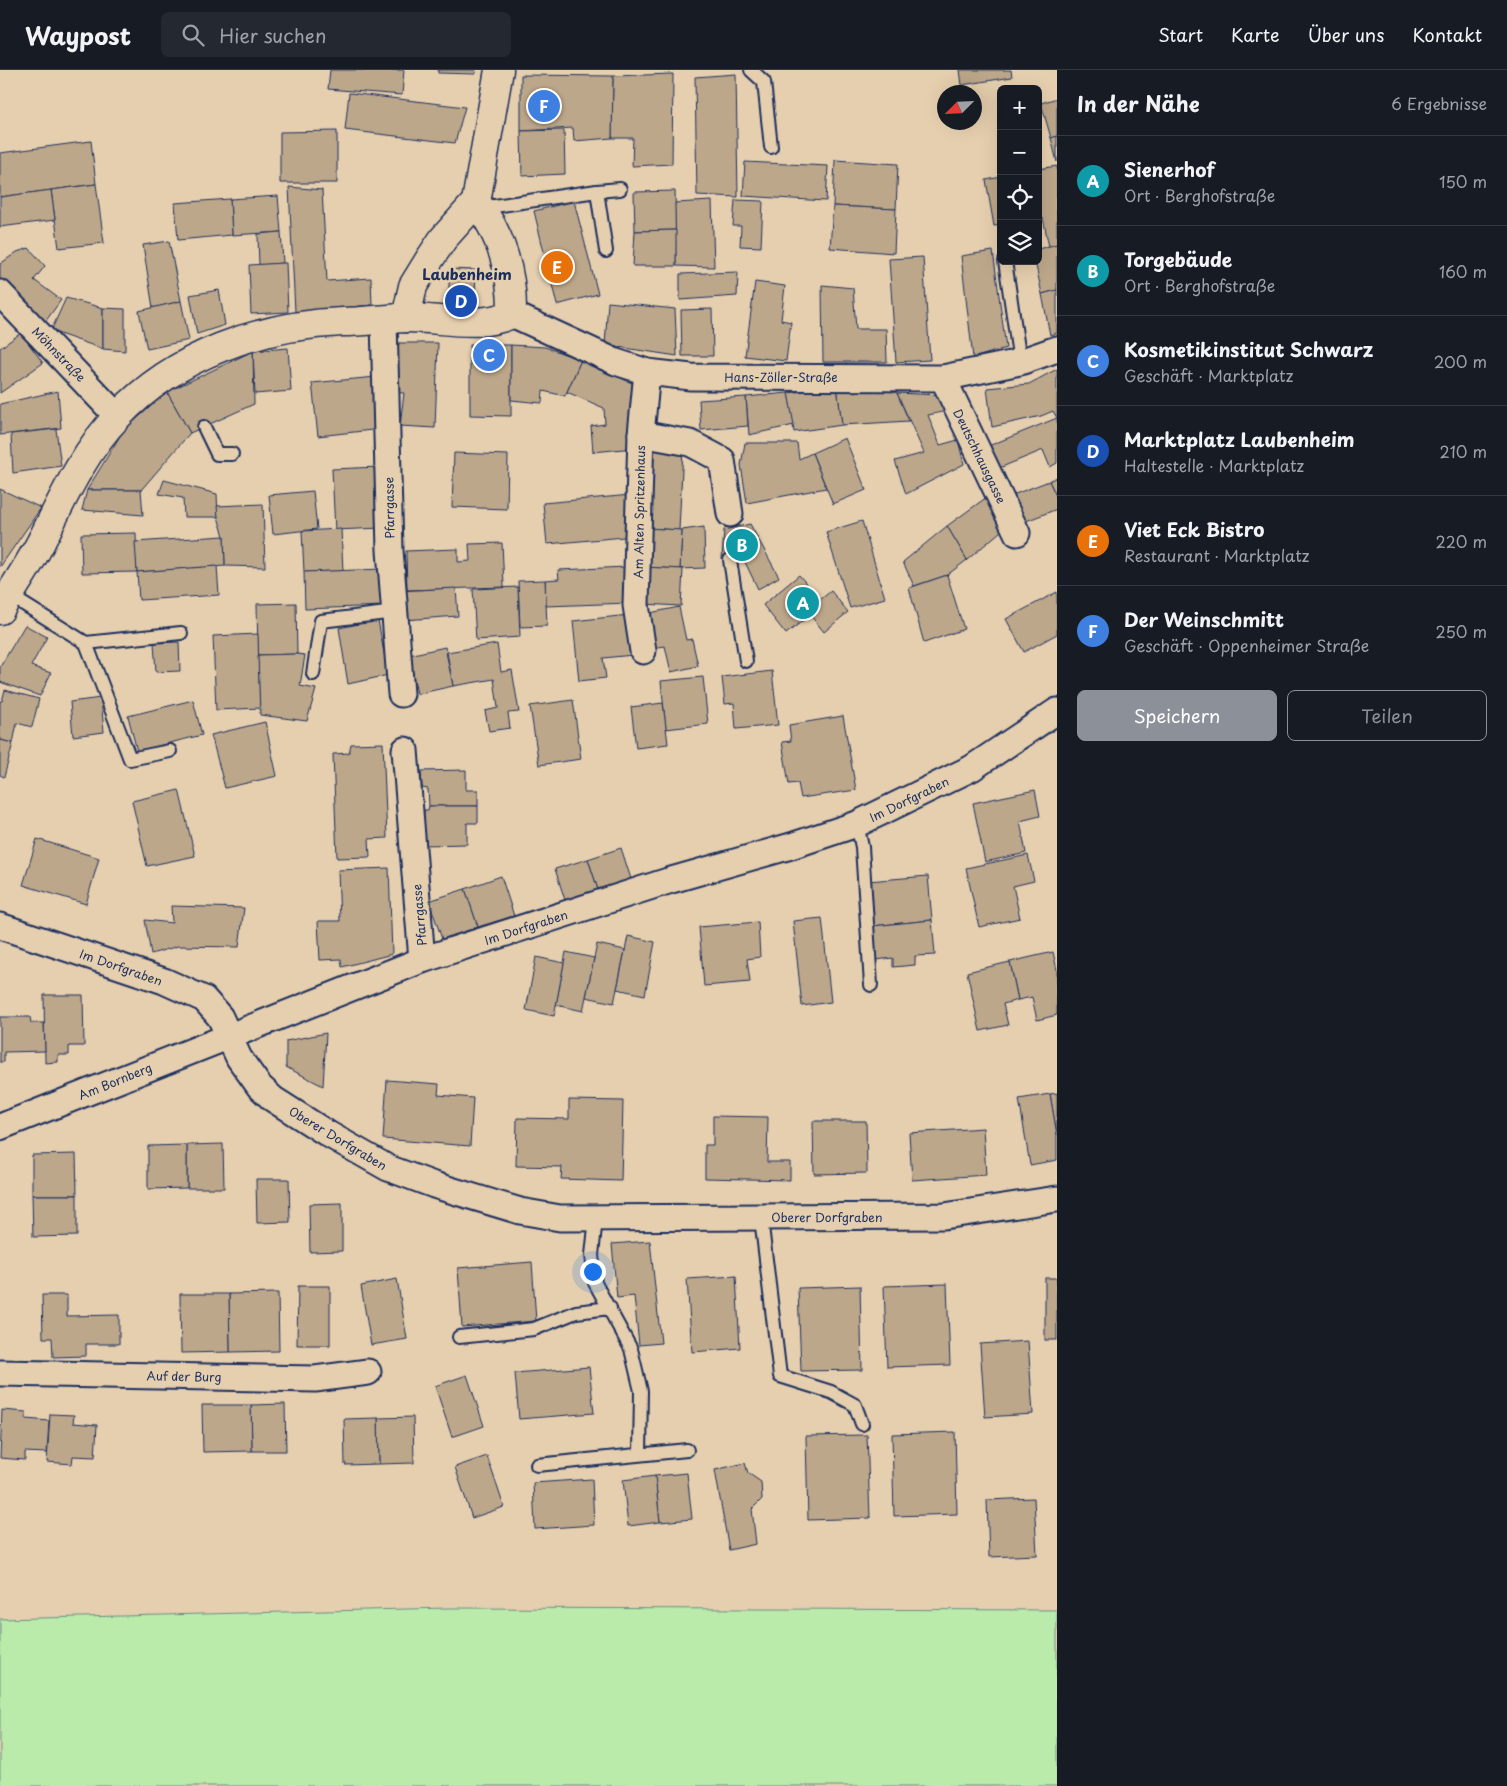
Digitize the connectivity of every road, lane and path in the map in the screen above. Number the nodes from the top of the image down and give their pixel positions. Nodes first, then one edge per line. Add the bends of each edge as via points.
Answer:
1 (499, 70) edge
2 (752, 70) edge
3 (771, 146) dead end
4 (620, 189) dead end
5 (597, 191) junction
6 (478, 205) junction
7 (606, 251) dead end
8 (1005, 265) edge
9 (0, 293) edge
10 (512, 314) junction
11 (395, 320) junction
12 (1057, 349) edge
13 (1020, 362) junction
14 (647, 372) junction
15 (943, 378) junction
16 (117, 416) junction
17 (204, 427) dead end
18 (640, 434) junction
19 (232, 454) dead end
20 (731, 521) dead end
21 (1017, 533) dead end
22 (730, 560) dead end
23 (4, 602) edge
24 (395, 612) junction
25 (181, 633) dead end
26 (86, 643) junction
27 (643, 651) dead end
28 (746, 661) dead end
29 (314, 674) dead end
30 (401, 694) dead end
31 (1057, 711) edge
32 (405, 750) dead end
33 (170, 751) dead end
34 (857, 824) junction
35 (0, 926) edge
36 (422, 960) junction
37 (871, 985) dead end
38 (229, 1035) junction
39 (0, 1127) edge
40 (1057, 1199) edge
41 (596, 1218) junction
42 (761, 1218) junction
43 (610, 1308) junction
44 (459, 1337) dead end
45 (368, 1372) dead end
46 (0, 1373) edge
47 (862, 1424) dead end
48 (687, 1450) dead end
49 (640, 1454) junction
50 (537, 1465) dead end

1 - 6 street
2 - 3 lane via 764,82
4 - 5 lane
5 - 6 lane
5 - 7 lane
6 - 10 street via 500,244 513,300
6 - 11 street via 443,239
8 - 13 lane
9 - 16 street, Möhnstraße
10 - 11 street via 482,322
10 - 14 street, Hans-Zöller-Straße via 616,362
11 - 16 street via 322,323 248,338 215,349 178,376 148,388
11 - 24 street, Pfarrgasse via 390,550
12 - 13 street, Hans-Zöller-Straße
13 - 15 street, Hans-Zöller-Straße
14 - 15 street, Hans-Zöller-Straße via 691,377
14 - 18 street, Am Alten Spritzenhaus
15 - 21 street, Deutschhausgasse
16 - 23 street via 72,480 40,544
17 - 19 lane via 217,454
18 - 20 street via 690,443 722,460
18 - 27 street, Am Alten Spritzenhaus via 636,605
22 - 28 lane
23 - 26 lane
24 - 29 lane via 321,621
24 - 30 street, Pfarrgasse
25 - 26 lane
26 - 33 lane via 130,759
31 - 34 street, Im Dorfgraben via 972,768
32 - 36 street, Pfarrgasse
34 - 36 street, Im Dorfgraben
34 - 37 lane via 862,847
35 - 38 street, Im Dorfgraben via 187,990 213,1006
36 - 38 street, Im Dorfgraben
38 - 39 street, Am Bornberg
38 - 41 street, Oberer Dorfgraben via 248,1073 273,1099 388,1168 520,1210 560,1218
40 - 42 street, Oberer Dorfgraben via 944,1216
41 - 42 street, Oberer Dorfgraben
41 - 43 lane via 592,1255 595,1282
42 - 47 lane via 780,1376 831,1392 855,1405
43 - 44 lane via 576,1312 534,1329
43 - 49 lane via 631,1349 641,1390
45 - 46 street, Auf der Burg via 315,1379
48 - 49 lane
49 - 50 lane

